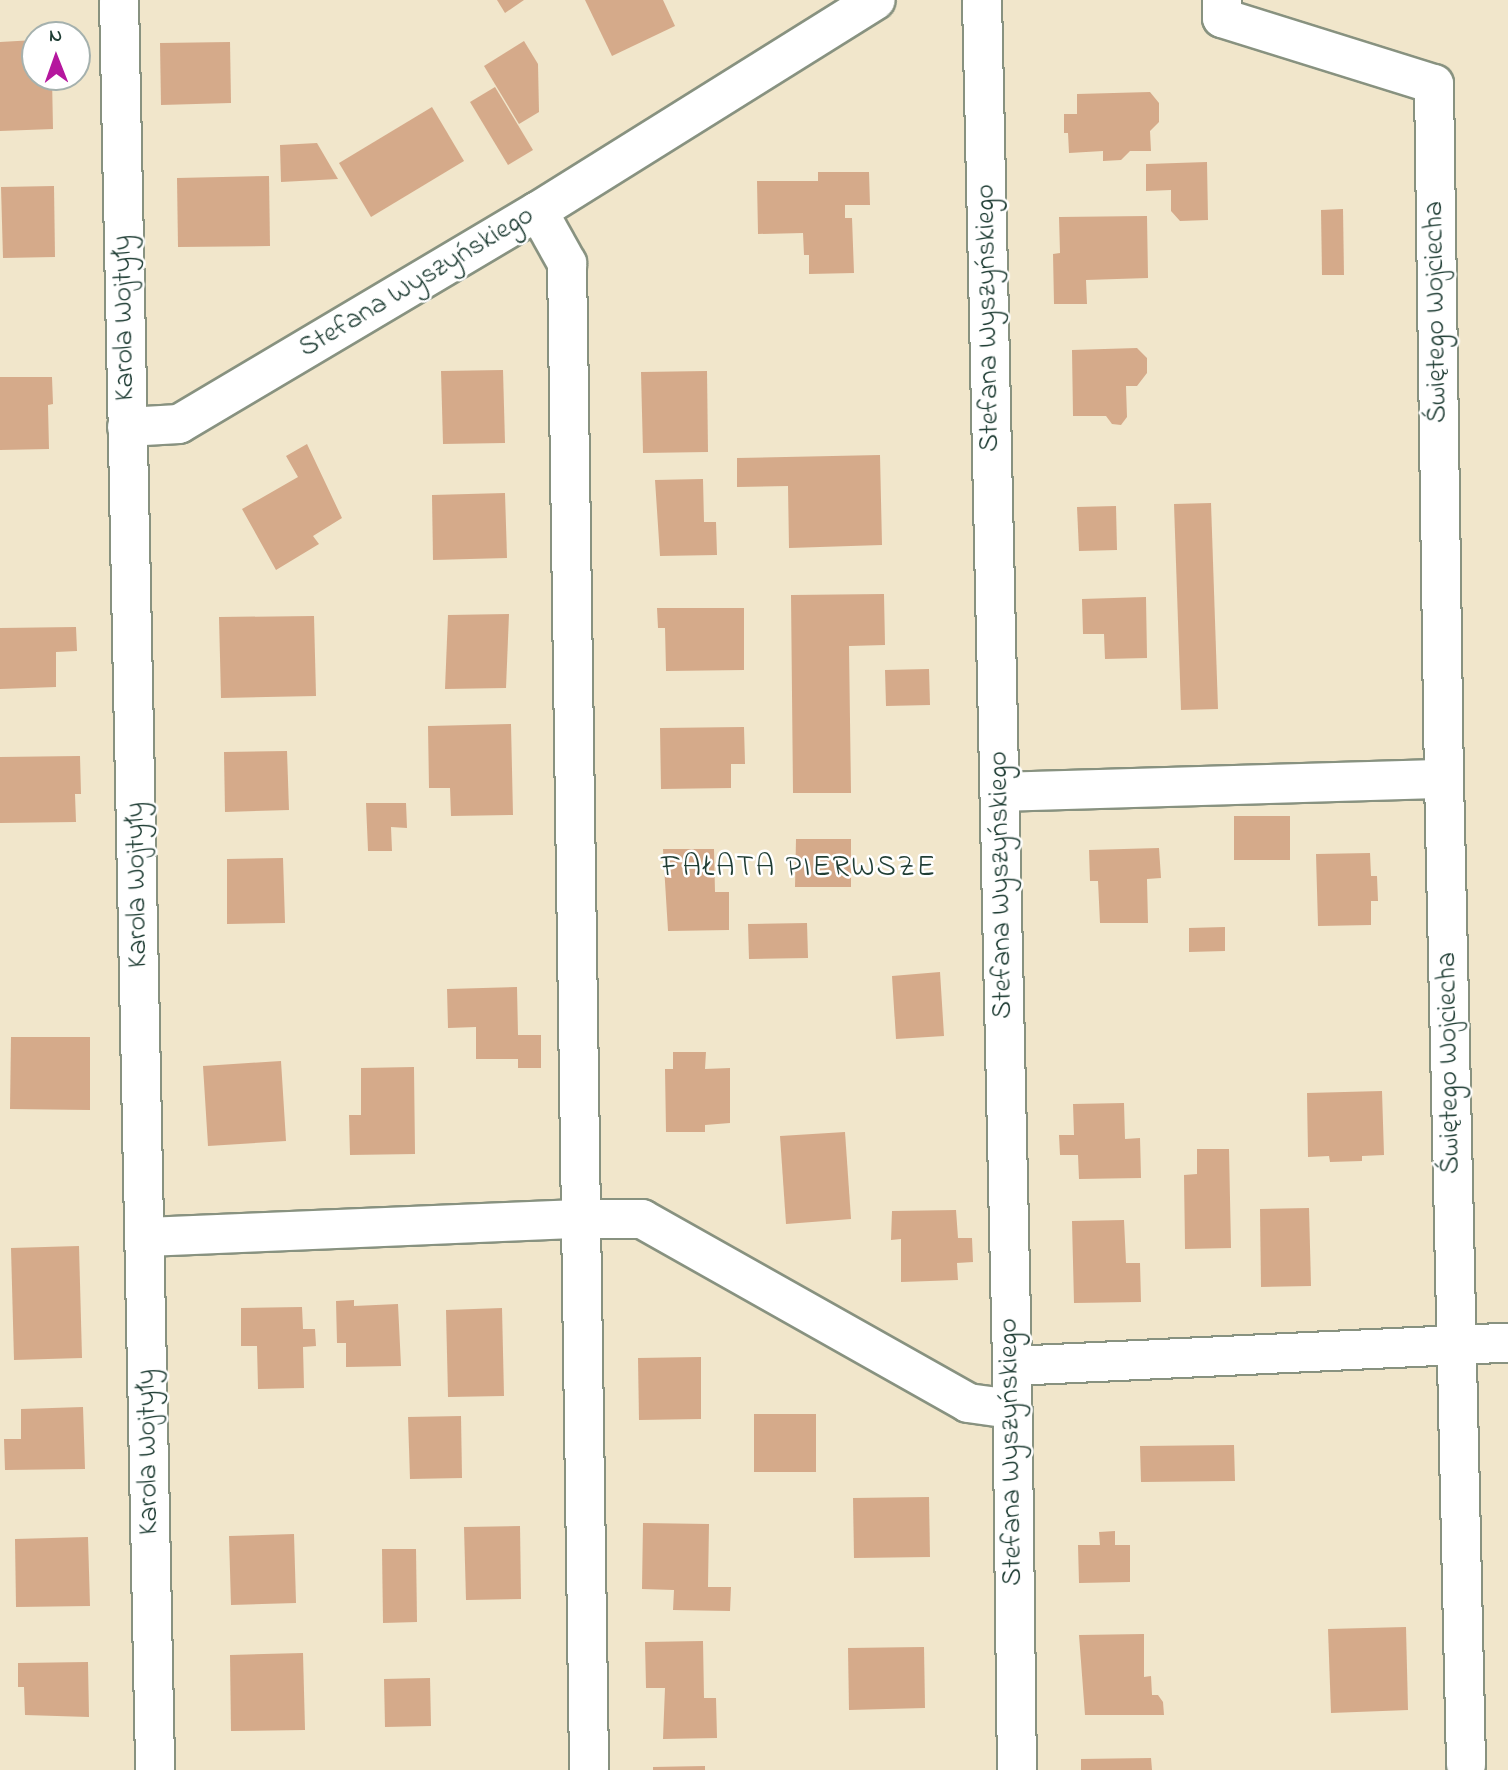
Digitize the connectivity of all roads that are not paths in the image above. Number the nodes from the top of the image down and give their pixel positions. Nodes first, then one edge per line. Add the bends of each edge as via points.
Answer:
1 (119, 0) edge
2 (876, 0) edge
3 (982, 0) edge
4 (1222, 0) edge
5 (538, 211) junction
6 (127, 427) junction
7 (1444, 779) junction
8 (1000, 792) junction
9 (579, 1219) junction
10 (146, 1237) junction
11 (1508, 1343) edge
12 (1455, 1347) junction
13 (1012, 1366) junction
14 (1011, 1409) junction
15 (1466, 1765) dead end
16 (155, 1770) edge
17 (589, 1770) edge
18 (1017, 1770) edge

1 - 6 street, Karola Wojtyły
2 - 5 street, Stefana Wyszyńskiego
3 - 8 street, Stefana Wyszyńskiego
4 - 7 street, Świętego Wojciecha via 1222,18 1434,85
5 - 6 street, Stefana Wyszyńskiego via 179,424
5 - 9 street via 568,263
6 - 10 street, Karola Wojtyły
7 - 8 street
7 - 12 street, Świętego Wojciecha
8 - 13 street, Stefana Wyszyńskiego
9 - 10 street
9 - 14 street via 642,1219 968,1403
9 - 17 street
10 - 16 street, Karola Wojtyły
11 - 12 street
12 - 13 street
12 - 15 street, Świętego Wojciecha
13 - 14 street, Stefana Wyszyńskiego
14 - 18 street, Stefana Wyszyńskiego

